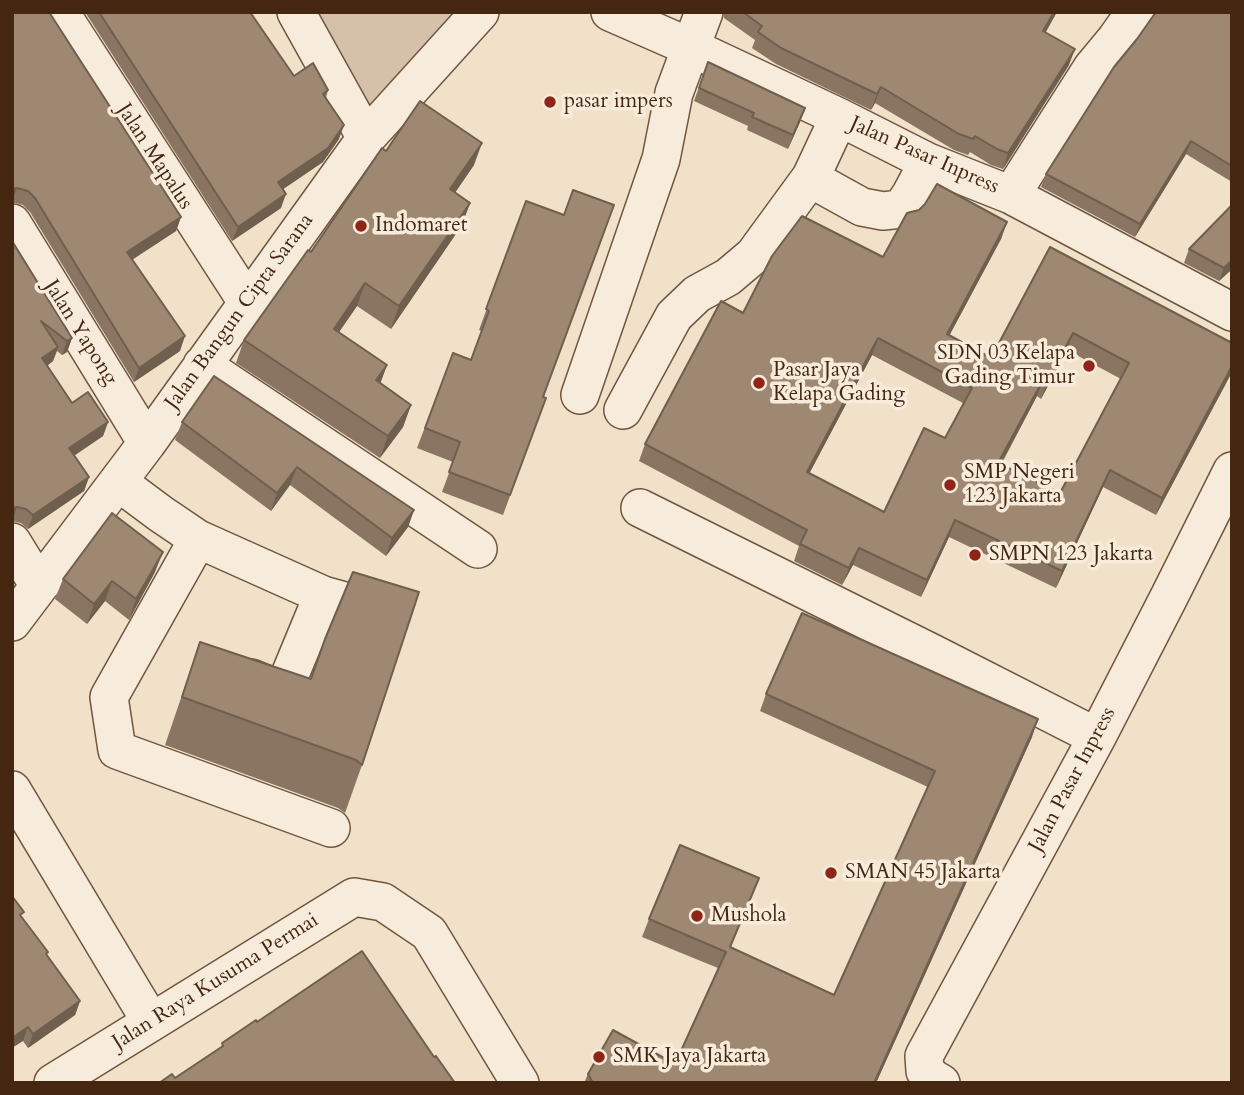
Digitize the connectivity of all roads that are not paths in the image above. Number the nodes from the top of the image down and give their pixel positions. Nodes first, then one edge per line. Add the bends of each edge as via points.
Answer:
1 (60, 12) edge
2 (296, 12) edge
3 (481, 12) edge
4 (610, 12) edge
5 (704, 12) edge
6 (1135, 12) edge
7 (690, 47) junction
8 (839, 117) junction
9 (366, 138) junction
10 (928, 162) junction
11 (811, 177) junction
12 (1011, 195) junction
13 (12, 223) edge
14 (247, 302) junction
15 (1232, 312) edge
16 (202, 365) junction
17 (580, 395) dead end
18 (623, 410) dead end
19 (147, 443) junction
20 (1232, 471) edge
21 (118, 482) junction
22 (640, 508) dead end
23 (198, 539) junction
24 (12, 542) edge
25 (478, 549) dead end
26 (43, 582) junction
27 (323, 595) junction
28 (381, 611) edge
29 (12, 622) edge
30 (225, 666) edge
31 (1097, 737) junction
32 (12, 790) edge
33 (331, 828) dead end
34 (151, 1022) junction
35 (53, 1083) edge
36 (520, 1083) edge
37 (941, 1083) edge

1 - 14 street, Jalan Mapalus
2 - 9 street
3 - 9 street, Jalan Bangun Cipta Sarana
4 - 7 street, Jalan Pasar Inpress
5 - 7 street
6 - 12 street via 1092,68
7 - 8 street, Jalan Pasar Inpress
7 - 17 street via 674,93 661,159
8 - 10 street, Jalan Pasar Inpress
8 - 11 street
9 - 14 street, Jalan Bangun Cipta Sarana
10 - 11 street via 901,209 862,207
10 - 12 street, Jalan Pasar Inpress
11 - 18 street via 754,255 697,294 674,316
12 - 15 street, Jalan Pasar Inpress
13 - 19 street, Jalan Yapong
14 - 16 street, Jalan Bangun Cipta Sarana
16 - 19 street, Jalan Bangun Cipta Sarana
16 - 25 street
19 - 21 street, Jalan Bangun Cipta Sarana
20 - 31 street, Jalan Pasar Inpress
21 - 23 street
21 - 26 street, Jalan Bangun Cipta Sarana
22 - 31 street
23 - 27 street
23 - 33 street via 109,696 117,750
24 - 26 street via 33,576
26 - 29 street, Jalan Bangun Cipta Sarana
27 - 28 street
27 - 30 street via 289,677 275,688
31 - 37 street, Jalan Pasar Inpress via 924,1056 925,1071
32 - 34 street
34 - 35 street, Jalan Raya Kusuma Permai
34 - 36 street, Jalan Raya Kusuma Permai via 354,897 383,902 429,933

